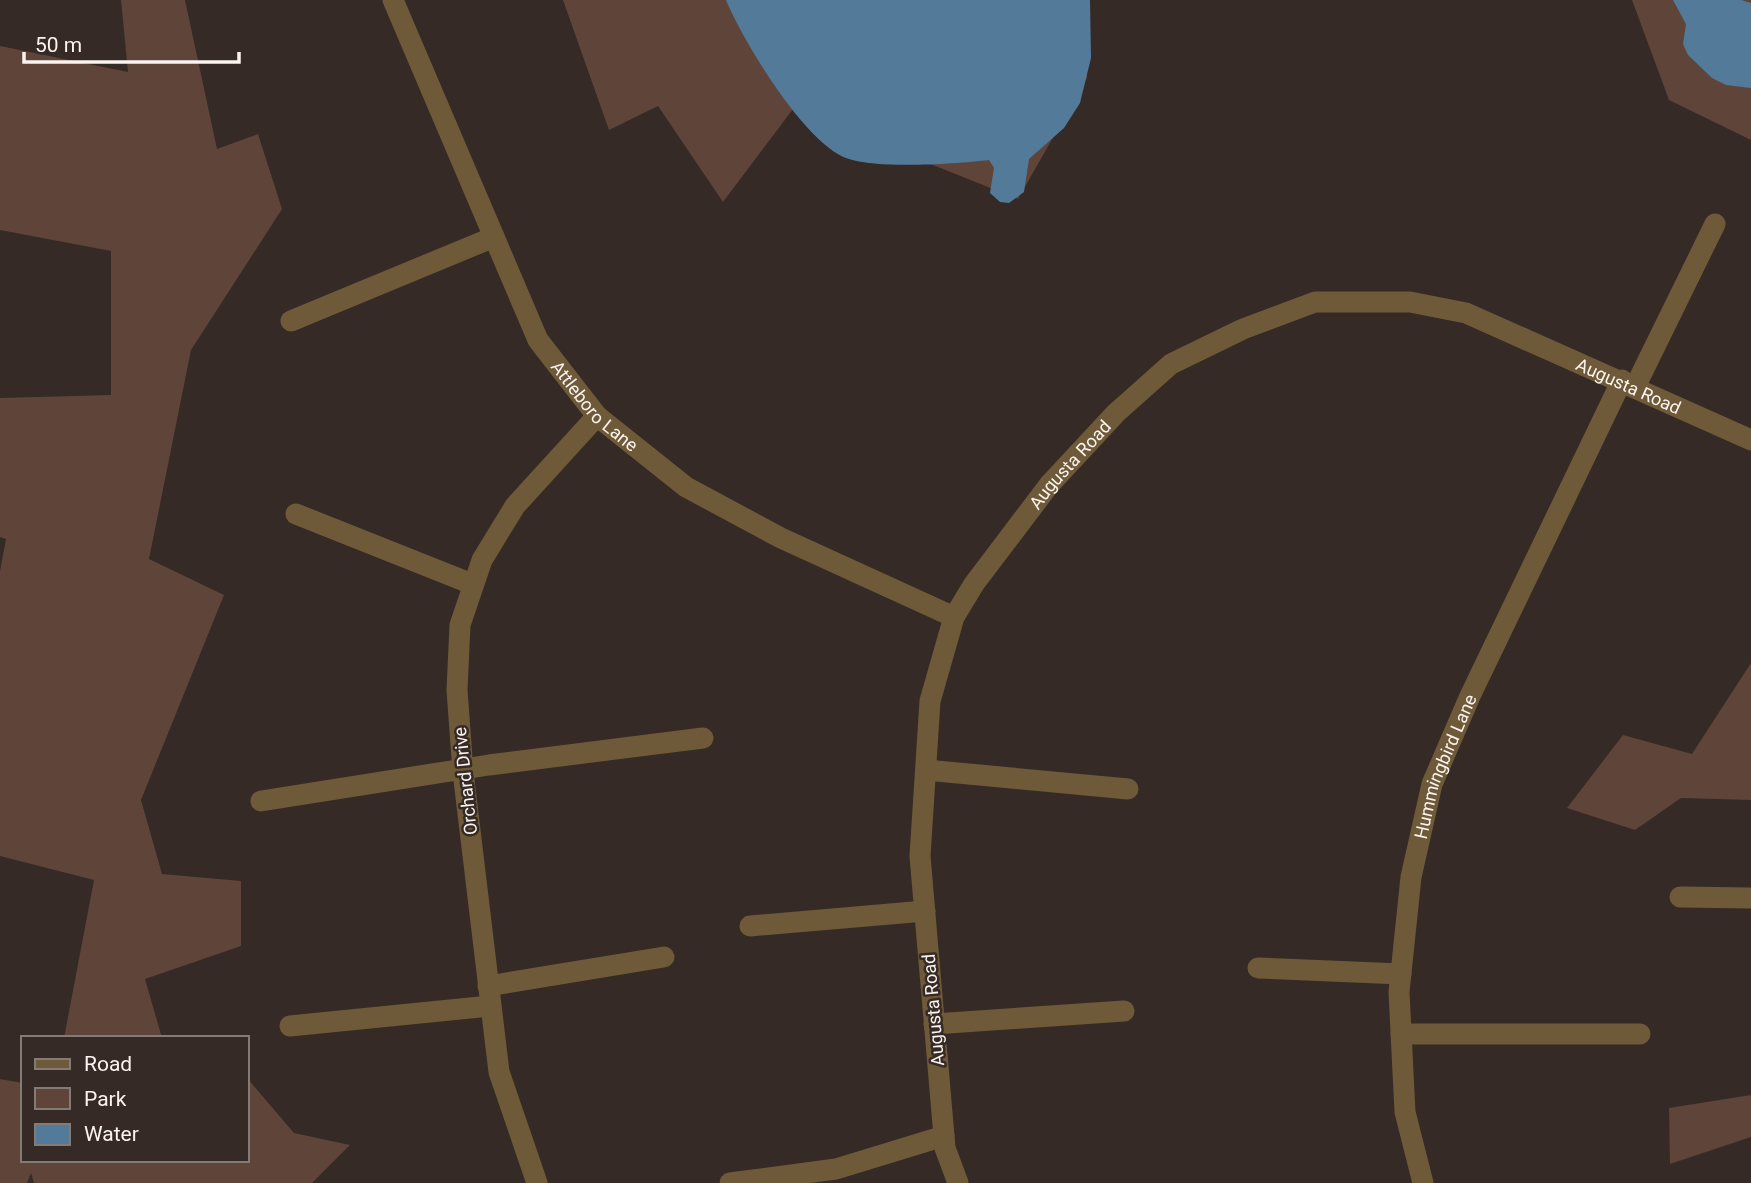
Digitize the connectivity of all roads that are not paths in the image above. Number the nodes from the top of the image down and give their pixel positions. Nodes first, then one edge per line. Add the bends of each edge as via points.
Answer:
1 (393, 0) edge
2 (1715, 224) dead end
3 (494, 237) junction
4 (291, 321) dead end
5 (1628, 384) junction
6 (597, 416) junction
7 (1751, 440) edge
8 (296, 514) dead end
9 (472, 584) junction
10 (954, 617) junction
11 (703, 738) dead end
12 (926, 770) junction
13 (463, 772) junction
14 (1128, 789) dead end
15 (261, 802) dead end
16 (1680, 897) dead end
17 (1751, 898) edge
18 (925, 911) junction
19 (750, 926) dead end
20 (664, 957) dead end
21 (1258, 968) dead end
22 (1401, 974) junction
23 (489, 996) junction
24 (1124, 1010) dead end
25 (934, 1024) junction
26 (290, 1026) dead end
27 (1401, 1034) junction
28 (1640, 1034) dead end
29 (944, 1136) junction
30 (787, 1179) edge
31 (537, 1183) edge
32 (730, 1183) edge
33 (958, 1183) edge
34 (1423, 1183) edge

1 - 3 street, Attleboro Lane
2 - 5 street, Hummingbird Lane
3 - 4 street
3 - 6 street, Attleboro Lane via 538,340
5 - 7 street, Augusta Road
5 - 10 street, Augusta Road via 1466,313 1410,302 1315,302 1243,329 1171,364 1116,413 1049,485
5 - 22 street, Hummingbird Lane via 1470,696 1432,784 1411,877
6 - 9 street, Orchard Drive via 515,506
6 - 10 street, Attleboro Lane via 686,487 781,538
8 - 9 street
9 - 13 street, Orchard Drive via 460,625 458,664
10 - 12 street, Augusta Road via 930,701
11 - 13 street
12 - 14 street
12 - 18 street, Augusta Road via 920,856
13 - 15 street
13 - 23 street, Orchard Drive
16 - 17 street
18 - 19 street
18 - 25 street, Augusta Road
20 - 23 street
21 - 22 street
22 - 27 street, Hummingbird Lane
23 - 26 street
23 - 31 street, Orchard Drive via 499,1072
24 - 25 street
25 - 29 street, Augusta Road
27 - 28 street
27 - 34 street, Hummingbird Lane via 1405,1112
29 - 30 street
29 - 33 street, Augusta Road
30 - 32 street

